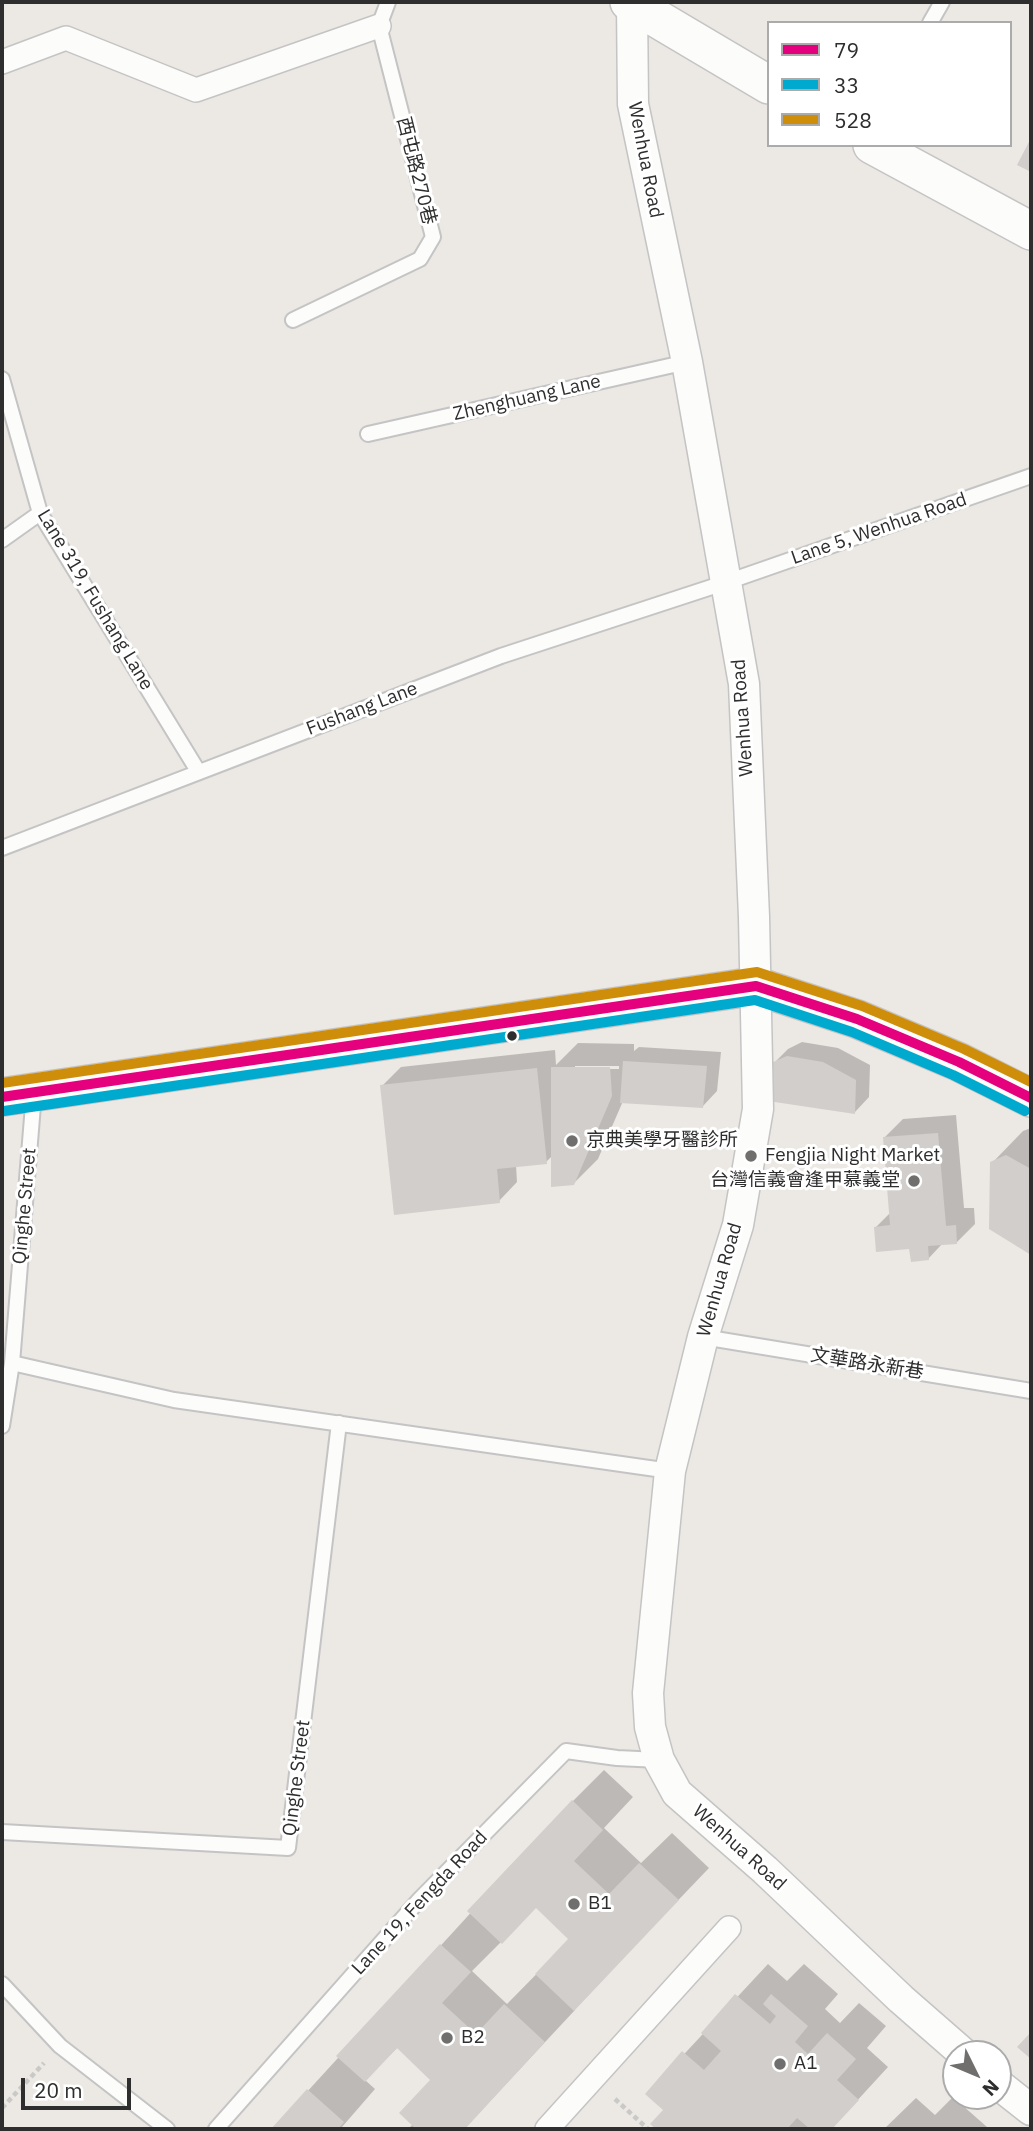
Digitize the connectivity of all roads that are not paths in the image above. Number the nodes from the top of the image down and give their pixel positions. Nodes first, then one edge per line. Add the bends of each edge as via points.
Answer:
1 (388, 2) edge
2 (631, 2) edge
3 (942, 2) edge
4 (931, 21) edge
5 (379, 26) junction
6 (2, 62) edge
7 (767, 84) edge
8 (876, 147) edge
9 (1031, 230) edge
10 (293, 320) dead end
11 (687, 362) junction
12 (2, 379) edge
13 (368, 434) dead end
14 (1031, 477) edge
15 (40, 513) junction
16 (2, 540) edge
17 (727, 582) junction
18 (198, 771) junction
19 (2, 848) edge
20 (756, 986) junction
21 (18, 1094) edge
22 (1031, 1098) edge
23 (704, 1337) junction
24 (12, 1363) junction
25 (1031, 1391) edge
26 (339, 1423) junction
27 (2, 1426) edge
28 (670, 1471) junction
29 (659, 1760) junction
30 (2, 1832) edge
31 (729, 1928) dead end
32 (2, 1984) edge
33 (948, 2040) edge
34 (1012, 2095) edge
35 (1031, 2110) edge
36 (167, 2129) edge
37 (216, 2129) edge
38 (547, 2129) edge

1 - 5 lane
2 - 7 street
2 - 11 street, Wenhua Road via 632,104
3 - 4 lane
5 - 6 street via 196,90 66,38
5 - 10 lane, 西屯路270巷 via 433,237 420,259
8 - 9 street
11 - 13 lane, Zhenghuang Lane
11 - 17 street, Wenhua Road
12 - 15 lane, Lane 319, Fushang Lane
14 - 17 lane, Lane 5, Wenhua Road
15 - 16 lane
15 - 18 lane, Lane 319, Fushang Lane
17 - 18 lane, Fushang Lane via 501,656
17 - 20 street, Wenhua Road via 744,684
18 - 19 lane, Fushang Lane
20 - 21 street
20 - 22 street via 857,1019
20 - 23 street, Wenhua Road via 758,1109 738,1225
21 - 24 lane, Qinghe Street
23 - 25 lane, 文華路永新巷
23 - 28 street, Wenhua Road
24 - 26 lane via 174,1399
24 - 27 lane, Qinghe Street
26 - 28 lane
26 - 30 lane, Qinghe Street via 288,1848
28 - 29 street, Wenhua Road via 648,1693 650,1727
29 - 33 street, Wenhua Road via 677,1793
29 - 37 lane, Lane 19, Fengda Road via 566,1751 420,1899
31 - 38 street
32 - 36 lane via 60,2046
34 - 35 street

